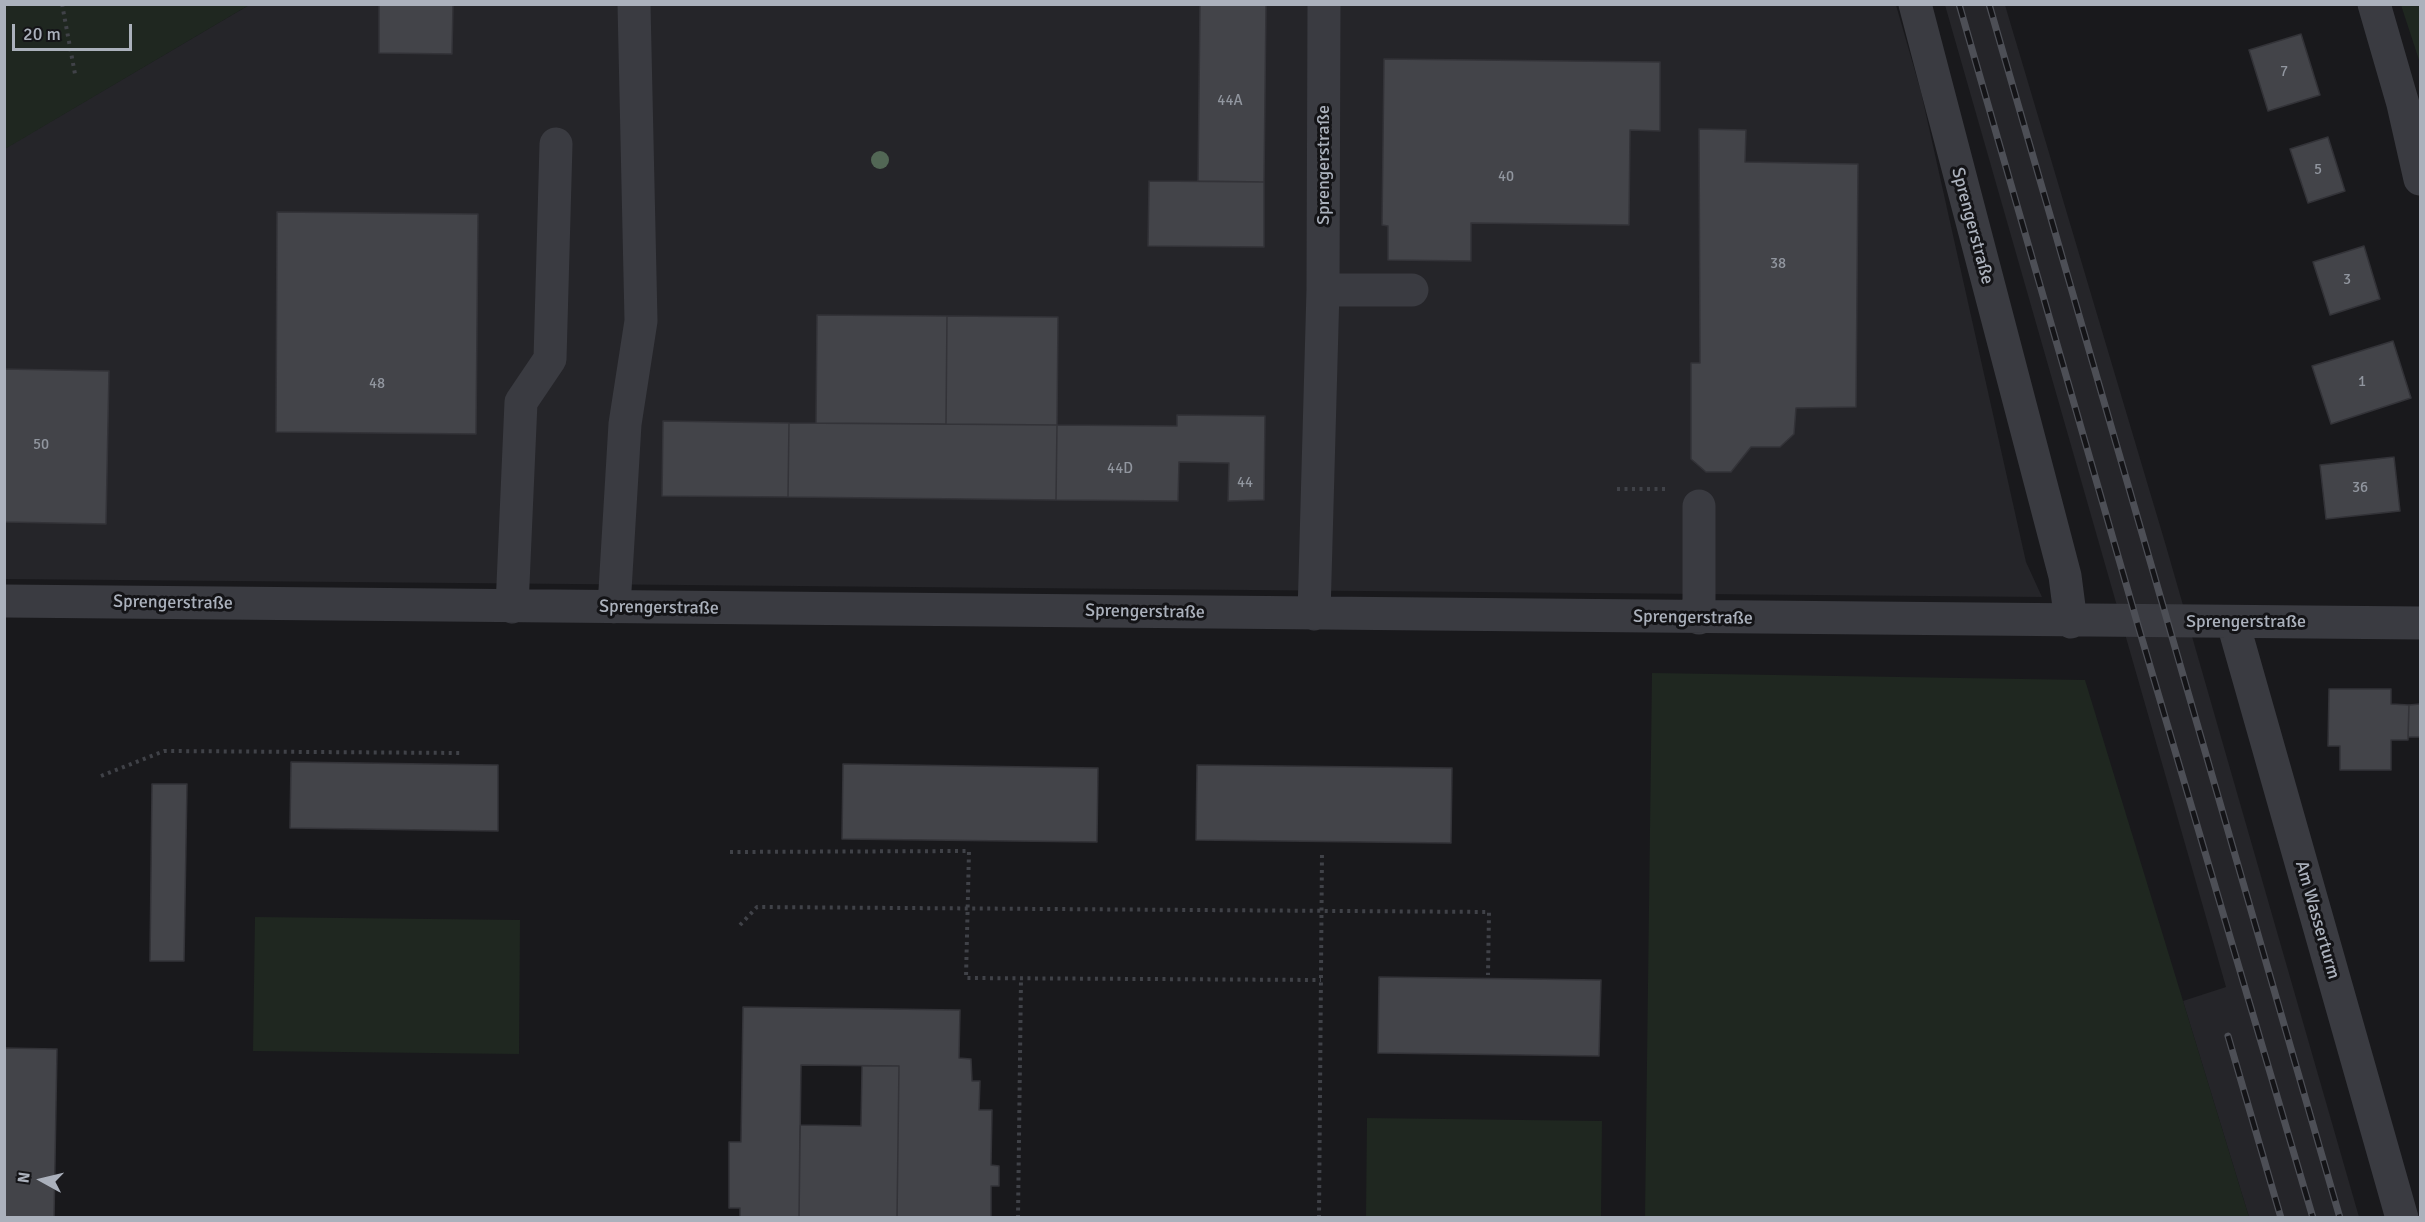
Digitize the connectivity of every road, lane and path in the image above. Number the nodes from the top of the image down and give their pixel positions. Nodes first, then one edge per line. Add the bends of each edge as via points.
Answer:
1 (62, 4) edge
2 (634, 4) edge
3 (1324, 4) edge
4 (1915, 4) edge
5 (2374, 4) edge
6 (75, 74) dead end
7 (2412, 104) edge
8 (556, 144) dead end
9 (2421, 178) edge
10 (1323, 290) junction
11 (1412, 290) dead end
12 (1617, 489) dead end
13 (1699, 506) joint
14 (4, 601) edge
15 (512, 607) junction
16 (614, 607) junction
17 (1314, 614) junction
18 (1699, 618) junction
19 (2071, 622) junction
20 (2233, 623) junction
21 (2421, 623) edge
22 (462, 753) dead end
23 (101, 776) dead end
24 (730, 852) dead end
25 (1322, 852) dead end
26 (968, 908) junction
27 (1322, 911) junction
28 (740, 925) dead end
29 (1488, 975) dead end
30 (1021, 979) junction
31 (1321, 980) junction
32 (1018, 1218) edge
33 (1319, 1218) edge
34 (2402, 1218) edge

1 - 6 path
2 - 16 street via 641,321 625,424
3 - 10 street, Sprengerstraße
4 - 19 street, Sprengerstraße via 2065,576
5 - 7 street
7 - 9 street
8 - 15 street via 550,359 521,402
10 - 11 street
10 - 17 street, Sprengerstraße
12 - 13 path via 1683,489
13 - 18 street
14 - 15 street, Sprengerstraße
15 - 16 street, Sprengerstraße
16 - 17 street, Sprengerstraße
17 - 18 street, Sprengerstraße
18 - 19 street, Sprengerstraße
19 - 20 street, Sprengerstraße
20 - 21 street, Sprengerstraße
20 - 34 street, Am Wasserturm
22 - 23 path via 164,751
24 - 26 path via 969,851
25 - 27 path
26 - 27 path
26 - 28 path via 757,907
26 - 30 path via 966,978
27 - 29 path via 1489,912
27 - 31 path
30 - 31 path
30 - 32 path
31 - 33 path

